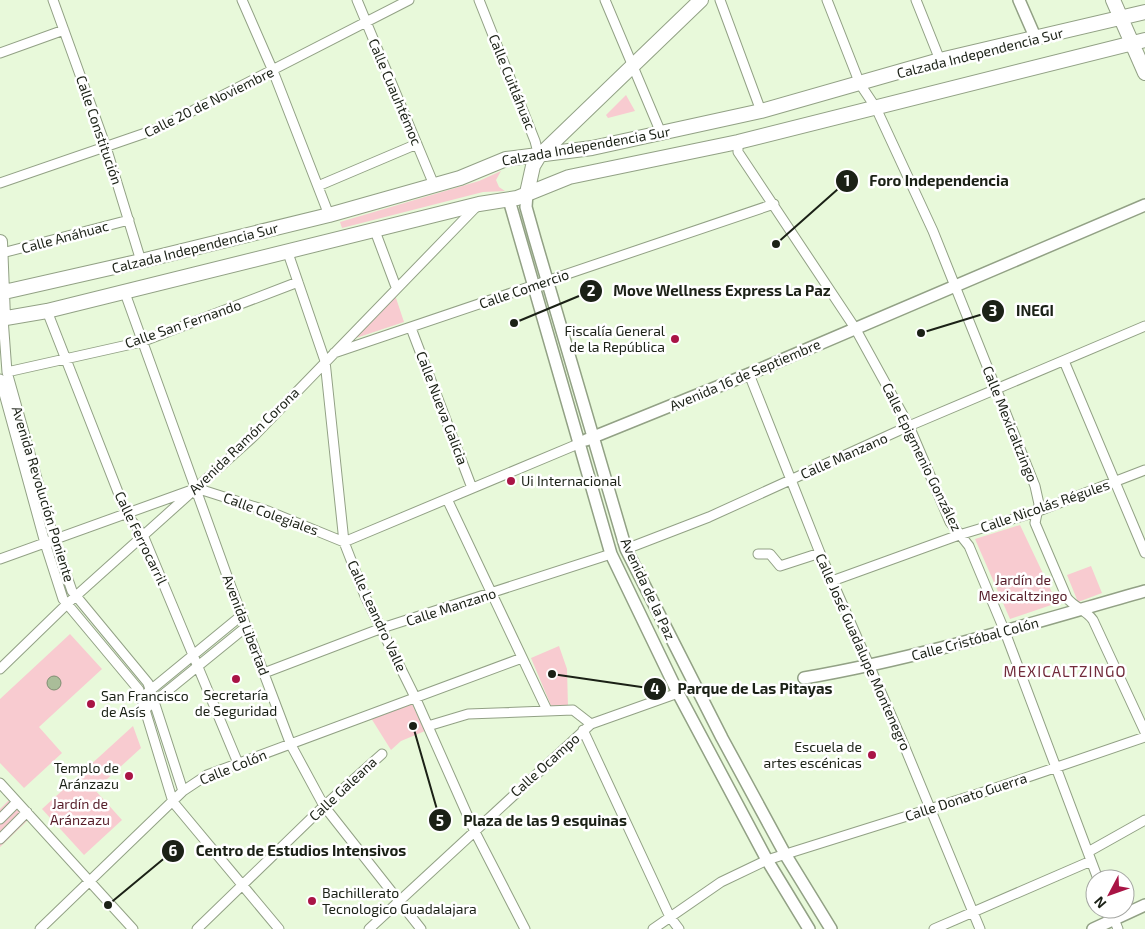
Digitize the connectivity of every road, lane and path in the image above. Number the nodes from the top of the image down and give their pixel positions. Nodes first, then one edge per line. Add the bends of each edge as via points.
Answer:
1 (53, 0) edge
2 (242, 0) edge
3 (357, 0) edge
4 (409, 0) edge
5 (479, 0) edge
6 (605, 0) edge
7 (701, 0) edge
8 (720, 0) edge
9 (827, 0) edge
10 (916, 0) edge
11 (1019, 0) edge
12 (1113, 0) edge
13 (1145, 12) edge
14 (1121, 18) junction
15 (366, 22) junction
16 (64, 30) junction
17 (1036, 39) junction
18 (1138, 42) edge
19 (0, 53) edge
20 (940, 60) junction
21 (632, 66) junction
22 (273, 71) junction
23 (1145, 73) edge
24 (860, 84) junction
25 (876, 108) junction
26 (761, 111) junction
27 (661, 133) junction
28 (738, 142) junction
29 (417, 144) junction
30 (106, 148) junction
31 (539, 156) junction
32 (0, 183) edge
33 (434, 184) junction
34 (318, 186) junction
35 (527, 193) junction
36 (509, 200) junction
37 (479, 204) junction
38 (774, 204) junction
39 (1145, 205) edge
40 (329, 215) junction
41 (129, 220) junction
42 (375, 231) junction
43 (1, 248) edge
44 (288, 253) junction
45 (141, 261) junction
46 (547, 280) junction
47 (298, 282) junction
48 (533, 284) junction
49 (955, 286) junction
50 (396, 287) junction
51 (2, 292) edge
52 (125, 293) junction
53 (48, 311) junction
54 (1, 319) edge
55 (1145, 326) edge
56 (412, 328) junction
57 (855, 328) junction
58 (141, 342) junction
59 (328, 358) junction
60 (64, 359) junction
61 (1064, 361) junction
62 (749, 374) junction
63 (3, 375) edge
64 (996, 390) junction
65 (909, 426) junction
66 (593, 437) junction
67 (578, 444) junction
68 (1145, 470) edge
69 (790, 480) junction
70 (1115, 482) junction
71 (196, 488) junction
72 (472, 488) junction
73 (447, 499) junction
74 (1036, 512) junction
75 (127, 515) junction
76 (143, 535) junction
77 (959, 535) junction
78 (54, 539) junction
79 (344, 542) junction
80 (45, 543) junction
81 (626, 549) junction
82 (820, 553) junction
83 (1145, 553) edge
84 (611, 554) junction
85 (758, 554) dead end
86 (0, 559) edge
87 (832, 581) junction
88 (1145, 591) edge
89 (491, 594) junction
90 (76, 596) junction
91 (67, 604) junction
92 (1081, 609) junction
93 (242, 615) junction
94 (246, 627) junction
95 (382, 628) junction
96 (1005, 632) junction
97 (195, 654) junction
98 (522, 658) junction
99 (199, 666) junction
100 (870, 666) junction
101 (0, 669) edge
102 (264, 673) junction
103 (804, 678) dead end
104 (151, 690) junction
105 (696, 690) junction
106 (678, 693) junction
107 (415, 697) junction
108 (142, 698) junction
109 (155, 702) junction
110 (144, 710) junction
111 (547, 710) junction
112 (590, 724) junction
113 (428, 726) junction
114 (583, 730) junction
115 (1145, 732) edge
116 (1145, 737) edge
117 (291, 745) junction
118 (382, 754) dead end
119 (238, 763) junction
120 (1056, 768) junction
121 (0, 783) edge
122 (184, 791) junction
123 (17, 802) junction
124 (172, 802) junction
125 (324, 806) junction
126 (930, 810) junction
127 (27, 812) junction
128 (0, 819) edge
129 (1145, 820) edge
130 (474, 830) junction
131 (0, 839) edge
132 (785, 854) junction
133 (1090, 857) junction
134 (768, 860) junction
135 (1094, 869) edge
136 (89, 881) junction
137 (243, 885) junction
138 (399, 901) junction
139 (973, 913) junction
140 (670, 917) junction
141 (1114, 919) edge
142 (40, 929) edge
143 (133, 929) edge
144 (197, 929) edge
145 (279, 929) edge
146 (369, 929) edge
147 (421, 929) edge
148 (525, 929) edge
149 (653, 929) edge
150 (678, 929) edge
151 (809, 929) edge
152 (831, 929) edge
153 (934, 929) edge
154 (980, 929) edge
155 (1093, 929) edge

1 - 16 street, Calle Constitución
2 - 22 street
3 - 15 street, Calle Cuauhtémoc
4 - 15 street, Calle 20 de Noviembre
5 - 31 street, Calle Cuitláhuac
6 - 21 street
7 - 21 main road
8 - 26 street
9 - 24 street, Calle Mexicaltzingo
10 - 20 street
11 - 17 street
12 - 14 main road
13 - 14 main road, Calzada Independencia Sur
14 - 17 main road, Calzada Independencia Sur
14 - 18 main road
15 - 22 street, Calle 20 de Noviembre
15 - 29 street, Calle Cuauhtémoc
16 - 19 street
16 - 30 street, Calle Constitución
17 - 20 main road, Calzada Independencia Sur
18 - 23 main road
18 - 25 main road, Calzada Independencia Sur
20 - 24 main road, Calzada Independencia Sur
21 - 27 street
21 - 31 main road
22 - 30 street, Calle 20 de Noviembre via 157,129
22 - 34 street
24 - 25 street, Calle Mexicaltzingo
24 - 26 main road, Calzada Independencia Sur
25 - 28 main road, Calzada Independencia Sur
25 - 49 street, Calle Mexicaltzingo
26 - 27 main road, Calzada Independencia Sur
27 - 31 main road, Calzada Independencia Sur
28 - 35 main road, Calzada Independencia Sur via 569,177
28 - 38 street, Calle Epigmenio González via 738,152
29 - 33 street, Calle Cuauhtémoc
29 - 34 street
30 - 32 street, Calle 20 de Noviembre
30 - 41 street, Calle Constitución
31 - 33 main road, Calzada Independencia Sur via 506,160 460,178
31 - 35 main road via 533,166
33 - 40 main road, Calzada Independencia Sur
34 - 40 street
35 - 36 main road, Calzada Independencia Sur
35 - 46 street, Avenida de la Paz via 526,206
36 - 37 main road, Calzada Independencia Sur
36 - 48 street, Avenida de la Paz
37 - 42 main road, Calzada Independencia Sur
37 - 50 street, Avenida Ramón Corona
38 - 46 street, Calle Comercio
38 - 57 street, Calle Epigmenio González
39 - 49 street, Avenida 16 de Septiembre
40 - 45 main road, Calzada Independencia Sur
41 - 43 street, Calle Anáhuac
41 - 45 street, Calle Constitución
42 - 44 main road, Calzada Independencia Sur
42 - 50 street
43 - 51 main road
44 - 47 street, Calle Leandro Valle
44 - 52 main road, Calzada Independencia Sur
45 - 51 main road, Calzada Independencia Sur
46 - 48 street, Calle Comercio
46 - 66 street, Avenida de la Paz
47 - 58 street, Calle San Fernando
47 - 59 street, Calle Leandro Valle
48 - 56 street, Calle Comercio
48 - 67 street, Avenida de la Paz
49 - 57 street, Avenida 16 de Septiembre
49 - 64 street, Calle Mexicaltzingo
50 - 59 street, Avenida Ramón Corona
51 - 54 main road
52 - 53 main road, Calzada Independencia Sur
52 - 58 street, Avenida Libertad
53 - 54 main road, Calzada Independencia Sur
53 - 60 street, Calle Ferrocarril
54 - 63 street, Avenida Revolución Poniente
55 - 61 street, Calle Manzano
56 - 59 street, Calle Comercio
56 - 72 street, Calle Nueva Galicia
57 - 62 street, Avenida 16 de Septiembre
57 - 65 street, Calle Epigmenio González
58 - 60 street, Calle San Fernando
58 - 71 street, Avenida Libertad
59 - 71 street, Avenida Ramón Corona via 253,437
59 - 79 street, Calle Leandro Valle
60 - 63 street, Calle San Fernando
60 - 75 street, Calle Ferrocarril
61 - 64 street, Calle Manzano
61 - 70 street
62 - 66 street, Avenida 16 de Septiembre
62 - 69 street, Calle José Guadalupe Montenegro
63 - 78 street, Avenida Revolución Poniente
63 - 80 street, Avenida Revolución Poniente
64 - 65 street, Calle Manzano
64 - 74 street, Calle Mexicaltzingo via 1039,497
65 - 69 street, Calle Manzano
65 - 77 street, Calle Epigmenio González via 950,522
66 - 67 street, Avenida 16 de Septiembre
66 - 81 street, Avenida de la Paz
67 - 72 street, Avenida 16 de Septiembre
67 - 84 street, Avenida de la Paz
68 - 70 street, Calle Nicolás Régules
69 - 81 street, Calle Manzano via 709,517
69 - 82 street, Calle José Guadalupe Montenegro
70 - 74 street, Calle Nicolás Régules
70 - 83 street
71 - 75 street
71 - 76 street, Avenida Ramón Corona
71 - 79 street, Calle Colegiales via 268,511
71 - 93 street, Avenida Libertad
72 - 73 street, Avenida 16 de Septiembre
73 - 79 street, Avenida 16 de Septiembre
73 - 89 street
74 - 77 street, Calle Nicolás Régules
74 - 92 street, Calle Mexicaltzingo via 1035,523 1067,598
75 - 76 street, Calle Ferrocarril
75 - 78 street
76 - 90 street, Avenida Ramón Corona
76 - 97 street, Calle Ferrocarril
77 - 87 street, Calle Nicolás Régules
77 - 96 street, Calle Epigmenio González via 969,546
78 - 80 street
78 - 90 street, Avenida Revolución Poniente
79 - 95 street, Calle Leandro Valle via 365,596
80 - 86 street
80 - 91 street, Avenida Revolución Poniente
81 - 105 street, Avenida de la Paz
82 - 85 street via 780,566 770,554
82 - 87 street, Calle José Guadalupe Montenegro
84 - 89 street, Calle Manzano
84 - 106 street, Avenida de la Paz
87 - 100 street, Calle José Guadalupe Montenegro
88 - 92 street, Calle Cristóbal Colón
89 - 95 street, Calle Manzano
89 - 98 street
90 - 91 street, Avenida Ramón Corona
90 - 104 street, Avenida Revolución Poniente
91 - 101 street, Avenida Ramón Corona
91 - 108 street, Avenida Revolución Poniente via 139,690
92 - 96 street, Calle Cristóbal Colón
92 - 115 street, Calle Mexicaltzingo via 1093,620
93 - 94 street, Avenida Libertad
93 - 97 street
94 - 99 street
94 - 102 street, Avenida Libertad
95 - 102 street, Calle Manzano
95 - 107 street, Calle Leandro Valle
96 - 100 street, Calle Cristóbal Colón
96 - 120 street, Calle Epigmenio González
97 - 99 street, Calle Ferrocarril
97 - 104 street
98 - 107 street, Calle Colón
98 - 111 street
99 - 109 street
99 - 119 street, Calle Ferrocarril
100 - 103 street, Calle Cristóbal Colón
100 - 126 street, Calle José Guadalupe Montenegro
102 - 117 street, Avenida Libertad
104 - 108 street
104 - 109 street, Avenida Revolución Poniente
105 - 106 street
105 - 132 street, Avenida de la Paz
106 - 112 street
106 - 134 street, Avenida de la Paz
107 - 113 street, Calle Leandro Valle
107 - 117 street, Calle Colón
108 - 110 street, Avenida Revolución Poniente
109 - 110 street
109 - 122 street, Avenida Revolución Poniente
110 - 124 street, Avenida Revolución Poniente
111 - 112 street via 573,710
111 - 113 street via 468,714
112 - 114 street, Calle Ocampo
113 - 130 street, Calle Leandro Valle
114 - 130 street, Calle Ocampo
114 - 140 street
116 - 120 street, Calle Donato Guerra
117 - 119 street, Calle Colón
117 - 125 street, Avenida Libertad
118 - 125 street, Calle Galeana
119 - 122 street, Calle Colón via 207,776
120 - 126 street, Calle Donato Guerra
120 - 133 street, Calle Epigmenio González
121 - 123 street
122 - 124 street, Calle Colón
123 - 127 street
123 - 128 street
124 - 136 street, Calle Colón
124 - 137 street
125 - 137 street, Calle Galeana
125 - 138 street, Avenida Libertad
126 - 132 street, Calle Donato Guerra
126 - 139 street, Calle José Guadalupe Montenegro
127 - 131 street
127 - 136 street
129 - 133 street
130 - 138 street, Calle Ocampo
130 - 148 street, Calle Leandro Valle
132 - 134 street, Calle Donato Guerra
132 - 152 street, Avenida de la Paz
133 - 135 street, Calle Epigmenio González
133 - 139 street
134 - 140 street, Calle Donato Guerra via 721,882
134 - 151 street, Avenida de la Paz
136 - 142 street, Calle Colón
136 - 143 street
137 - 144 street, Calle Galeana
137 - 145 street
138 - 146 street, Calle Ocampo
138 - 147 street, Avenida Libertad
139 - 153 street
139 - 154 street, Calle José Guadalupe Montenegro
140 - 149 street
140 - 150 street
141 - 155 street

